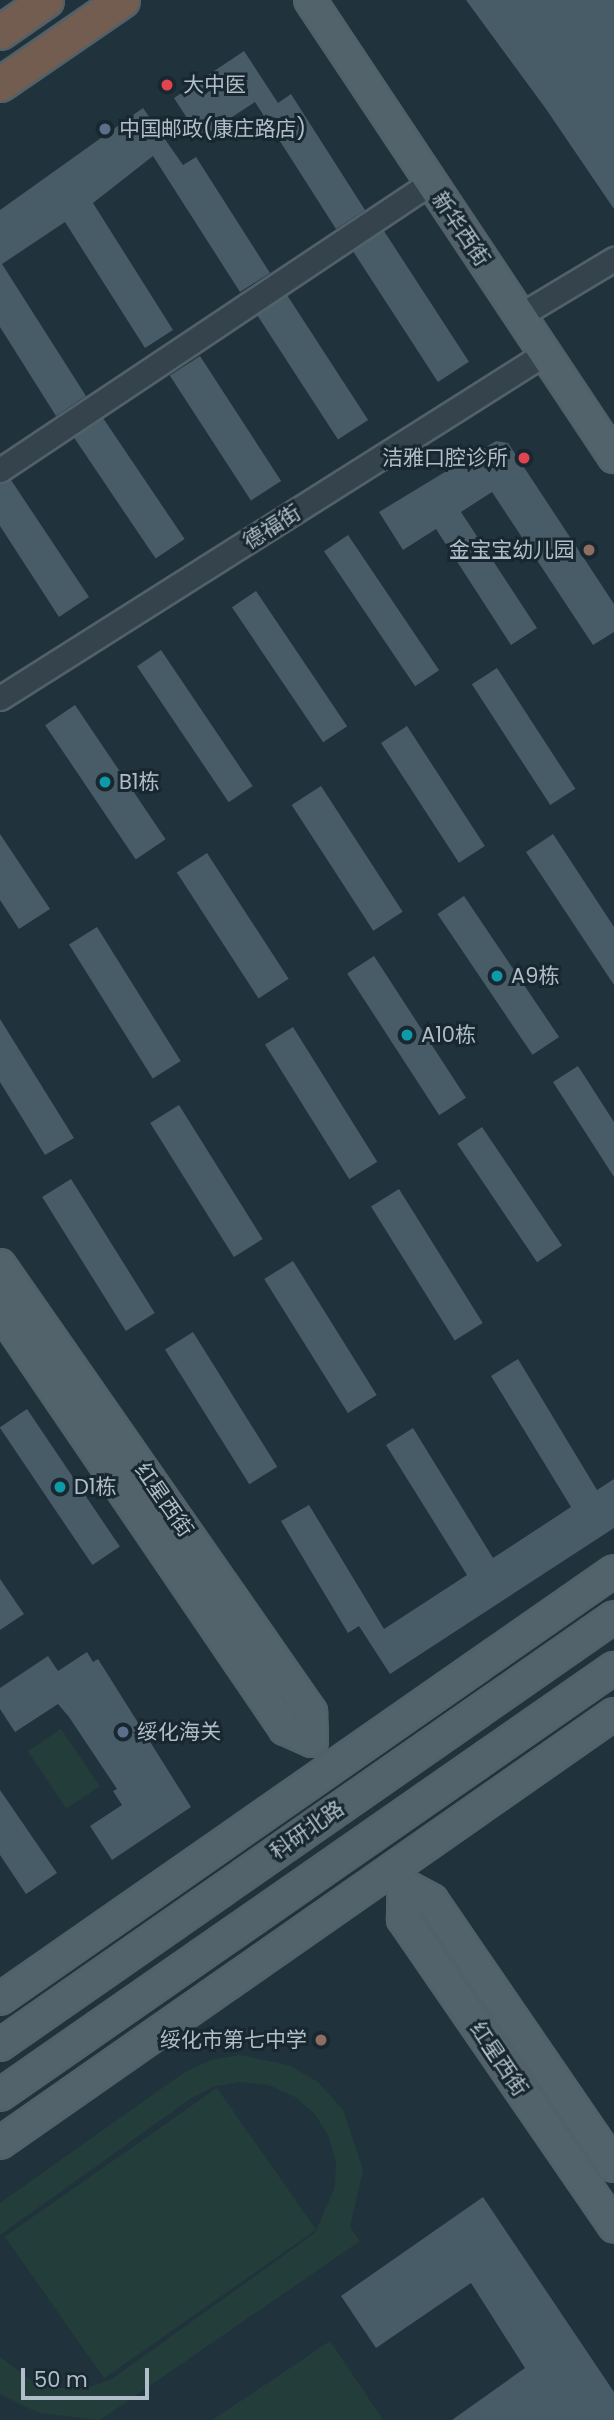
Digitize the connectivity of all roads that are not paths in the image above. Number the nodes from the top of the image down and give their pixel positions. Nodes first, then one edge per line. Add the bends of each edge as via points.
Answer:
1 (46, 0) edge
2 (122, 0) edge
3 (310, 0) edge
4 (0, 32) edge
5 (0, 84) edge
6 (430, 183) junction
7 (614, 259) edge
8 (519, 316) junction
9 (544, 354) junction
10 (614, 457) edge
11 (0, 470) edge
12 (0, 698) edge
13 (0, 1265) edge
14 (0, 1310) edge
15 (188, 1559) junction
16 (614, 1571) edge
17 (614, 1617) edge
18 (614, 1668) edge
19 (614, 1714) edge
20 (331, 1768) junction
21 (352, 1798) junction
22 (370, 1837) junction
23 (398, 1877) junction
24 (0, 1999) edge
25 (0, 2045) edge
26 (0, 2095) edge
27 (573, 2106) junction
28 (544, 2125) junction
29 (0, 2143) edge
30 (614, 2166) edge
31 (614, 2226) edge

1 - 4 highway
2 - 5 highway
3 - 6 main road, 新华西街
6 - 8 main road, 新华西街
6 - 11 street
7 - 8 street
8 - 9 main road, 新华西街
9 - 10 main road, 新华西街
9 - 12 street, 德福街
13 - 15 main road, 红星西街
14 - 15 main road, 红星西街
15 - 20 main road, 红星西街 via 285,1729 312,1741
16 - 20 main road
17 - 21 main road, 科研北路
18 - 22 main road, 科研北路
19 - 23 main road
20 - 21 main road, 红星西街
20 - 24 main road
21 - 25 main road, 科研北路
22 - 23 main road, 红星西街
22 - 26 main road, 科研北路
23 - 27 main road, 红星西街 via 432,1900
23 - 28 main road, 红星西街 via 403,1919
23 - 29 main road
27 - 28 main road
27 - 30 main road, 红星西街
28 - 31 main road, 红星西街

